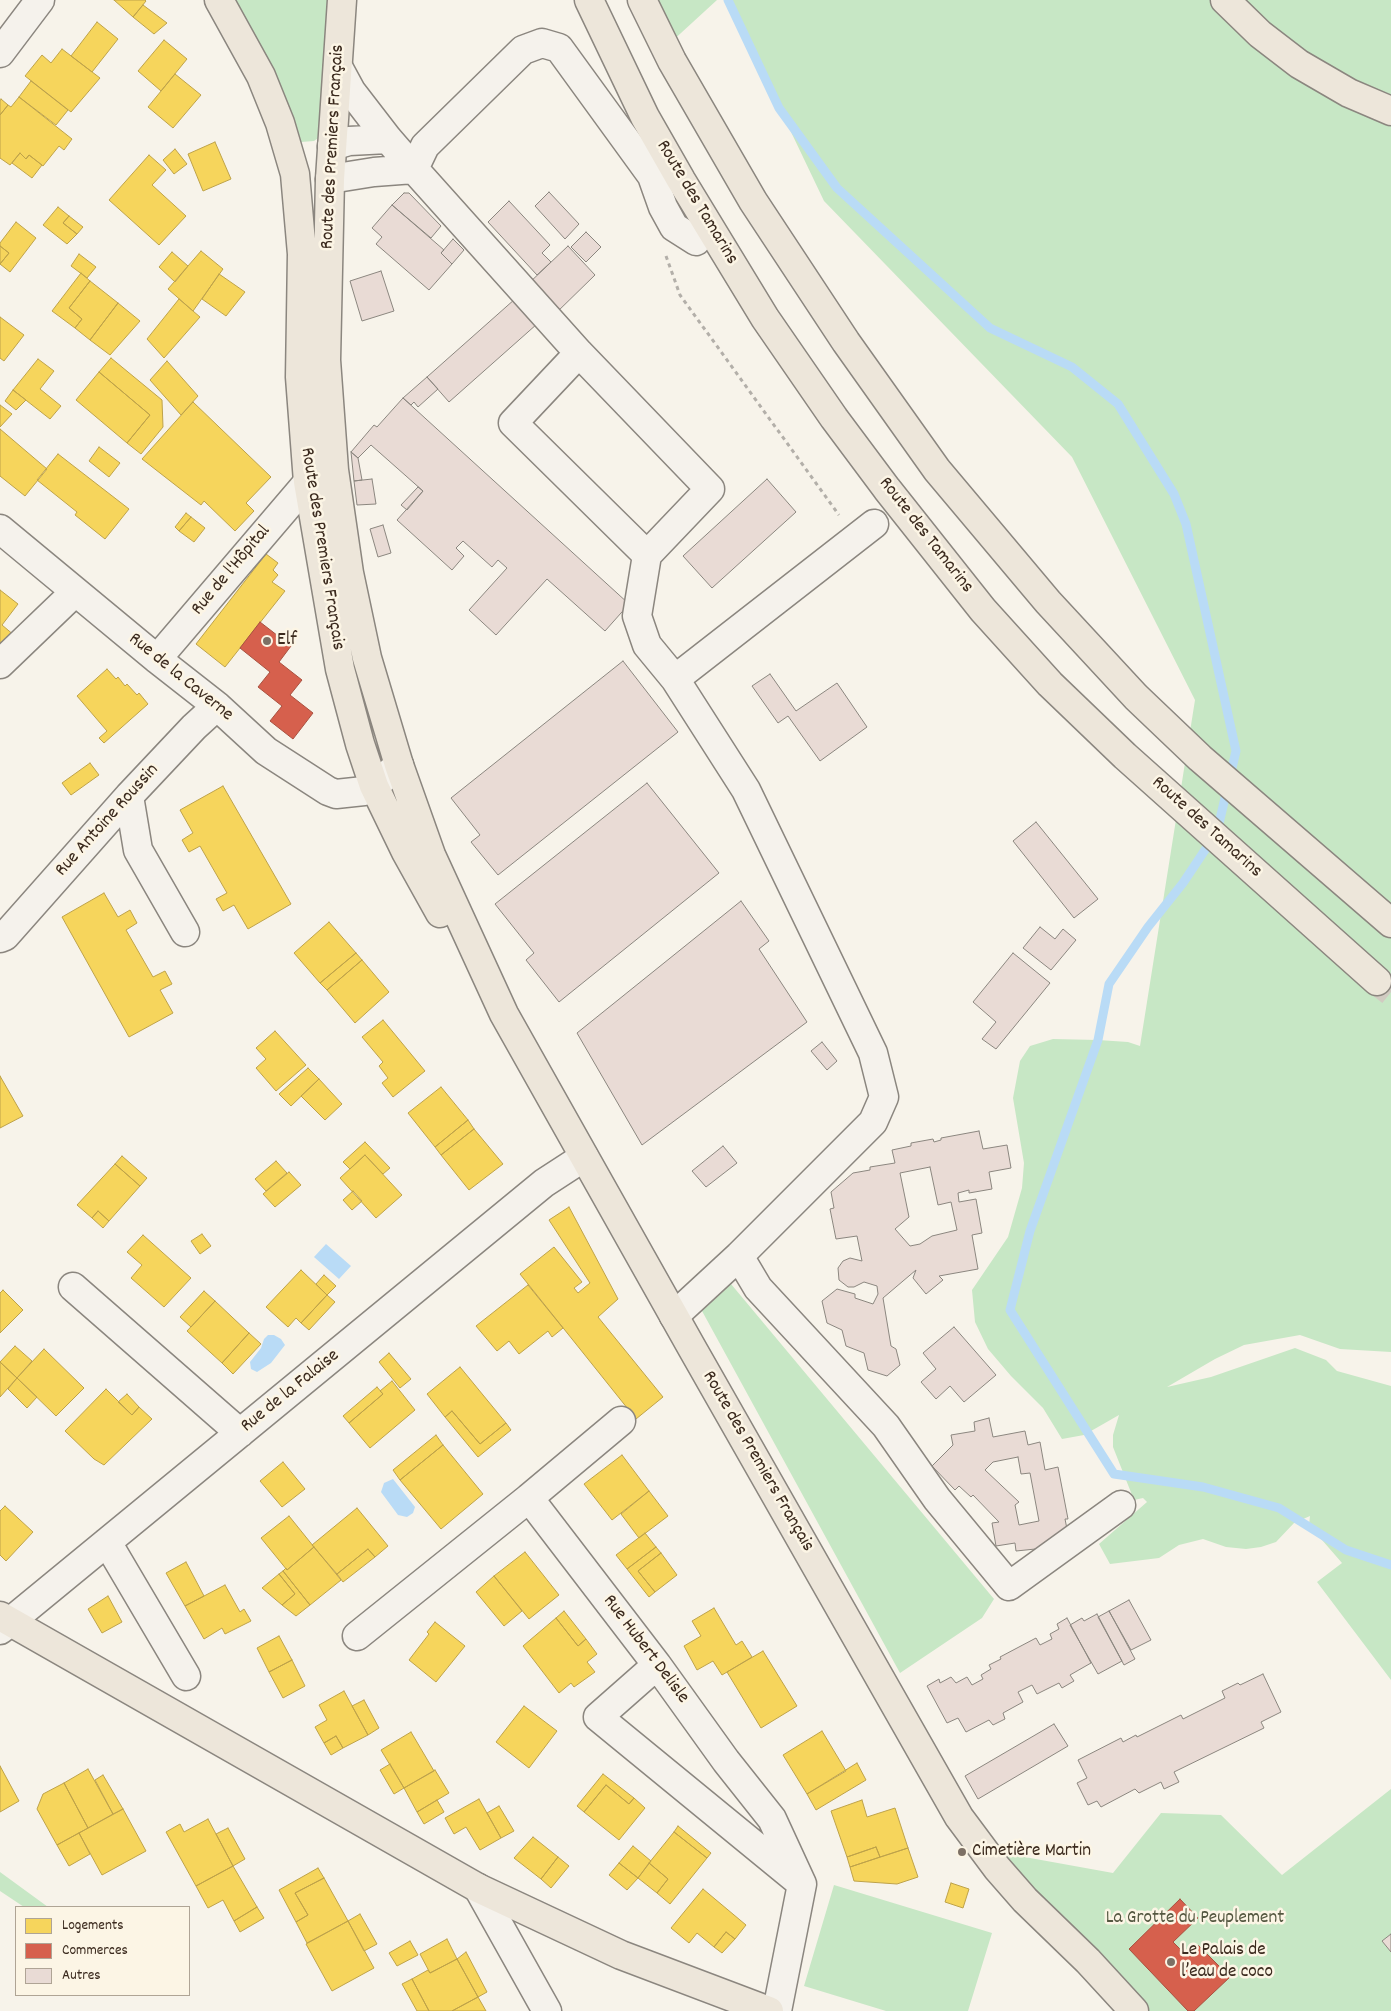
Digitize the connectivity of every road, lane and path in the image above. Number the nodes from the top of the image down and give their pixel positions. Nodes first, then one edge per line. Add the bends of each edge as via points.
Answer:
1 (40, 0) edge
2 (219, 0) edge
3 (342, 0) edge
4 (589, 0) edge
5 (642, 0) edge
6 (1225, 0) edge
7 (0, 53) edge
8 (338, 67) junction
9 (1391, 110) edge
10 (388, 139) junction
11 (332, 146) junction
12 (414, 169) junction
13 (295, 174) junction
14 (330, 179) junction
15 (696, 241) dead end
16 (664, 250) dead end
17 (580, 353) junction
18 (308, 482) junction
19 (0, 529) edge
20 (865, 531) joint
21 (647, 555) junction
22 (75, 592) junction
23 (157, 659) junction
24 (0, 664) edge
25 (675, 680) junction
26 (217, 706) junction
27 (399, 765) junction
28 (374, 786) junction
29 (129, 796) junction
30 (92, 838) junction
31 (138, 850) junction
32 (1391, 922) edge
33 (184, 932) dead end
34 (0, 938) edge
35 (1377, 981) tunnel mouth
36 (504, 1014) junction
37 (584, 1157) junction
38 (739, 1256) junction
39 (73, 1287) dead end
40 (674, 1316) junction
41 (621, 1421) dead end
42 (240, 1434) junction
43 (529, 1498) junction
44 (1121, 1505) dead end
45 (107, 1542) junction
46 (3, 1623) edge
47 (357, 1636) dead end
48 (657, 1665) junction
49 (186, 1676) dead end
50 (802, 1884) junction
51 (478, 1888) junction
52 (1024, 1900) junction
53 (548, 2011) edge
54 (769, 2011) edge
55 (777, 2011) edge
56 (1108, 2011) edge
57 (1134, 2011) edge

1 - 7 street
2 - 13 main road, Route des Premiers Français via 261,76 280,123
3 - 8 main road, Route des Premiers Français
4 - 35 main road, Route des Tamarins via 645,117 765,318 887,489 983,610 1050,684 1125,756
5 - 32 main road via 672,61 753,202 846,342 937,470 1048,602 1136,697 1200,758
6 - 9 main road via 1260,34 1299,64 1349,93
8 - 10 street via 351,91
8 - 11 main road, Route des Premiers Français
10 - 11 street via 349,141
10 - 12 street
11 - 13 main road via 311,157
11 - 14 main road, Route des Premiers Français
12 - 14 street
12 - 15 street via 425,146 523,50 542,43 559,48 652,176 662,207 674,227
12 - 17 street
13 - 14 main road
13 - 18 main road, Route des Premiers Français via 302,254 300,377
14 - 27 main road, Route des Premiers Français via 326,360 334,470 349,573 367,658
16 - 20 path via 680,295
17 - 21 street via 710,489
17 - 21 street via 513,423
18 - 23 street, Rue de l'Hôpital
18 - 28 main road, Route des Premiers Français via 340,669
19 - 22 street, Rue de la Caverne
20 - 25 street
21 - 25 street via 637,616 647,645
22 - 23 street, Rue de la Caverne
22 - 24 street
23 - 26 street, Rue de la Caverne
25 - 38 street via 746,790 873,1053 884,1097 873,1122
26 - 28 street, Rue de la Caverne via 266,751 328,791 336,794 364,791
26 - 29 street, Rue Antoine Roussin
27 - 28 street
27 - 36 main road, Route des Premiers Français via 431,855
28 - 36 main road, Route des Premiers Français via 452,935
29 - 30 street, Rue Antoine Roussin
29 - 31 street
30 - 31 street
30 - 34 street, Rue Antoine Roussin
31 - 33 street
36 - 37 main road, Route des Premiers Français
37 - 40 main road, Route des Premiers Français
37 - 42 street, Rue de la Falaise via 544,1183
38 - 40 street
38 - 44 street via 758,1288 886,1426 937,1500 1009,1586
39 - 42 street
40 - 52 main road, Route des Premiers Français via 955,1809
41 - 43 street
42 - 45 street, Rue de la Falaise
43 - 47 street
43 - 48 street, Rue Hubert Delisle
45 - 46 street, Rue de la Falaise
45 - 49 street
46 - 51 main road
48 - 50 street, Rue Hubert Delisle via 772,1819
48 - 50 street via 598,1717
50 - 55 street
51 - 53 street
51 - 54 main road via 621,1955
52 - 56 main road, Route des Premiers Français via 1069,1966
52 - 57 main road, Route des Premiers Français via 1088,1961

